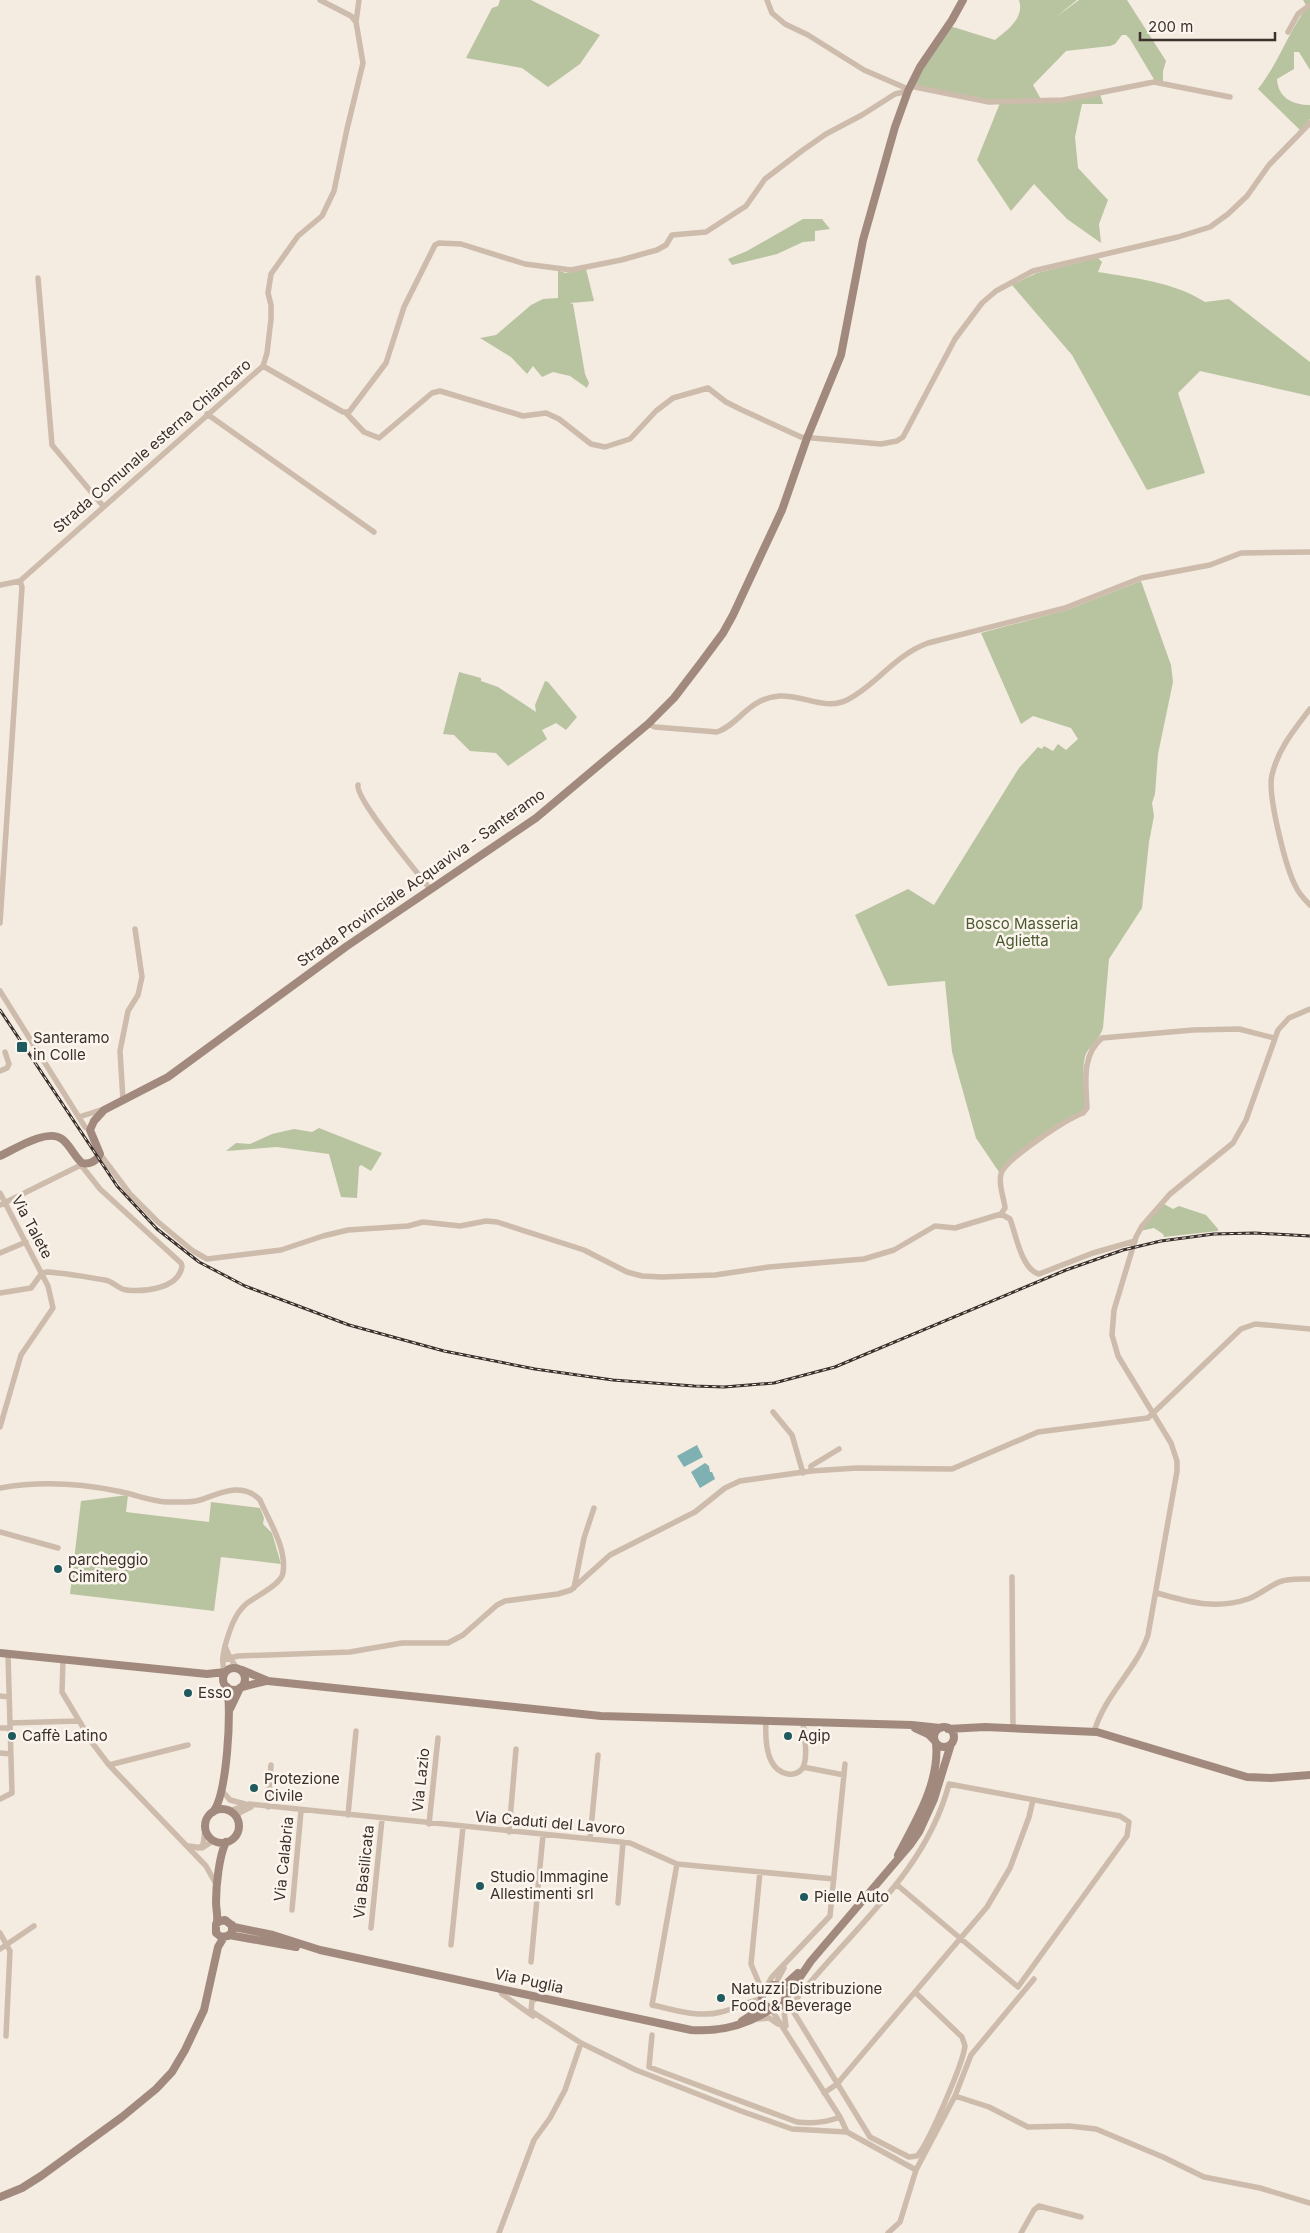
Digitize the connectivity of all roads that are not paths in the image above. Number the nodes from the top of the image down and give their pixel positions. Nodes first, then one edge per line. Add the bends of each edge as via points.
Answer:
1 (320, 0) edge
2 (359, 0) edge
3 (767, 0) edge
4 (963, 0) edge
5 (1310, 5) edge
6 (356, 22) junction
7 (1288, 32) dead end
8 (908, 89) junction
9 (1230, 97) dead end
10 (1310, 123) edge
11 (38, 278) dead end
12 (262, 366) junction
13 (346, 413) junction
14 (207, 414) junction
15 (807, 438) junction
16 (103, 506) junction
17 (374, 532) dead end
18 (1310, 552) edge
19 (20, 581) junction
20 (0, 585) edge
21 (1310, 709) edge
22 (648, 724) junction
23 (358, 785) dead end
24 (430, 889) junction
25 (1310, 905) edge
26 (0, 923) edge
27 (135, 929) dead end
28 (0, 991) edge
29 (1310, 1009) edge
30 (1274, 1038) junction
31 (5, 1052) dead end
32 (0, 1071) edge
33 (123, 1100) junction
34 (107, 1108) junction
35 (79, 1117) junction
36 (90, 1130) junction
37 (100, 1154) junction
38 (0, 1156) edge
39 (83, 1164) junction
40 (0, 1192) edge
41 (3, 1204) edge
42 (1001, 1214) junction
43 (1135, 1241) junction
44 (26, 1242) junction
45 (0, 1253) edge
46 (42, 1273) junction
47 (0, 1293) edge
48 (1310, 1328) edge
49 (773, 1412) dead end
50 (1153, 1415) junction
51 (0, 1427) edge
52 (839, 1449) dead end
53 (811, 1471) junction
54 (803, 1473) junction
55 (0, 1488) edge
56 (594, 1508) dead end
57 (0, 1532) edge
58 (58, 1548) dead end
59 (1012, 1577) dead end
60 (1310, 1579) edge
61 (574, 1588) junction
62 (1157, 1593) junction
63 (225, 1646) junction
64 (4, 1653) edge
65 (230, 1658) junction
66 (63, 1660) junction
67 (222, 1662) junction
68 (240, 1669) junction
69 (225, 1672) junction
70 (216, 1673) junction
71 (207, 1674) junction
72 (268, 1681) junction
73 (226, 1686) junction
74 (241, 1688) junction
75 (0, 1696) edge
76 (9, 1697) junction
77 (230, 1711) junction
78 (78, 1720) junction
79 (766, 1721) junction
80 (803, 1722) junction
81 (888, 1725) junction
82 (10, 1726) junction
83 (0, 1728) edge
84 (944, 1728) junction
85 (1011, 1729) junction
86 (356, 1730) dead end
87 (1094, 1732) junction
88 (438, 1738) dead end
89 (936, 1742) junction
90 (952, 1743) junction
91 (188, 1745) dead end
92 (516, 1749) dead end
93 (0, 1753) edge
94 (11, 1754) junction
95 (598, 1755) dead end
96 (845, 1764) dead end
97 (109, 1765) junction
98 (271, 1765) dead end
99 (803, 1767) junction
100 (224, 1771) junction
101 (1310, 1775) edge
102 (844, 1776) junction
103 (224, 1793) junction
104 (0, 1799) edge
105 (1033, 1800) junction
106 (249, 1804) junction
107 (258, 1806) junction
108 (268, 1806) junction
109 (228, 1811) junction
110 (302, 1811) junction
111 (213, 1812) junction
112 (348, 1815) junction
113 (382, 1819) junction
114 (237, 1820) junction
115 (429, 1824) junction
116 (463, 1827) junction
117 (205, 1830) junction
118 (509, 1832) junction
119 (543, 1835) junction
120 (590, 1839) junction
121 (215, 1842) junction
122 (226, 1842) junction
123 (623, 1842) junction
124 (185, 1844) junction
125 (198, 1848) junction
126 (677, 1864) junction
127 (893, 1866) junction
128 (219, 1868) junction
129 (760, 1872) junction
130 (834, 1880) junction
131 (896, 1884) junction
132 (218, 1888) junction
133 (618, 1903) dead end
134 (292, 1910) dead end
135 (217, 1922) junction
136 (230, 1923) junction
137 (34, 1926) dead end
138 (371, 1928) dead end
139 (216, 1932) junction
140 (0, 1933) edge
141 (226, 1936) junction
142 (962, 1939) junction
143 (7, 1945) junction
144 (451, 1945) dead end
145 (0, 1949) edge
146 (320, 1950) junction
147 (790, 1960) junction
148 (811, 1961) junction
149 (531, 1962) dead end
150 (213, 1970) junction
151 (1034, 1979) dead end
152 (499, 1988) junction
153 (767, 1991) junction
154 (916, 1993) junction
155 (540, 1997) junction
156 (784, 2002) junction
157 (771, 2009) junction
158 (753, 2021) junction
159 (548, 2024) junction
160 (732, 2026) junction
161 (788, 2033) junction
162 (652, 2035) dead end
163 (6, 2036) dead end
164 (581, 2043) junction
165 (965, 2049) junction
166 (972, 2053) junction
167 (837, 2084) junction
168 (824, 2093) junction
169 (955, 2096) junction
170 (840, 2117) junction
171 (847, 2132) junction
172 (916, 2170) junction
173 (0, 2197) edge
174 (1310, 2204) edge
175 (1081, 2217) dead end
176 (499, 2233) edge
177 (888, 2233) edge
178 (1021, 2233) edge

1 - 6 street via 351,16
2 - 6 street, Strada Comunale esterna Chiancaro
3 - 8 street via 772,13 785,24 864,70
4 - 8 main road, Strada Provinciale Acquaviva - Santeramo
5 - 7 street via 1298,14
6 - 12 street, Strada Comunale esterna Chiancaro via 363,63 334,191 322,216 298,236 271,274 268,293 272,305 271,319 267,354
8 - 9 street via 996,102 1063,100 1154,82
8 - 13 street via 803,150 765,179 746,206 706,232 672,235 666,245 657,250 601,265 565,270 525,264 461,244 436,244 404,308 386,363
8 - 15 main road, Strada Provinciale Acquaviva - Santeramo via 863,240 841,354
10 - 15 street via 1269,165 1247,196 1210,227 1034,271 996,291 982,303 955,339 900,440 880,444
11 - 16 street via 52,445
12 - 13 street
12 - 14 street, Strada Comunale esterna Chiancaro
13 - 15 street via 364,432 379,438 432,393 440,391 526,416 546,413 591,444 605,448 630,439 672,398 708,388 726,402
14 - 16 street, Strada Comunale esterna Chiancaro
14 - 17 street
15 - 22 main road, Strada Provinciale Acquaviva - Santeramo via 775,528 723,633 674,698
16 - 19 street, Strada Comunale esterna Chiancaro
18 - 22 street via 1241,553 1201,567 1141,578 1074,605 928,643 907,652 853,696 838,703 775,697 754,704 717,732 655,728
19 - 20 street
19 - 26 street
21 - 25 street via 1283,747 1270,785 1290,874 1299,893
22 - 24 main road, Strada Provinciale Acquaviva - Santeramo via 541,814
23 - 24 street via 358,792 376,821
24 - 33 main road, Strada Provinciale Acquaviva - Santeramo via 190,1062 160,1082
27 - 33 street via 142,978 138,995 128,1012 120,1050
28 - 35 street
29 - 30 street via 1289,1018
30 - 42 street via 1239,1029 1102,1038 1088,1057 1087,1108 1005,1166 1000,1175 1005,1208
30 - 43 street via 1246,1120 1235,1140 1170,1194 1148,1218
31 - 32 street via 10,1064
33 - 34 main road, Strada Provinciale Acquaviva - Santeramo
34 - 35 street
34 - 36 main road
35 - 36 street via 84,1127
36 - 37 main road
37 - 39 main road via 90,1163
37 - 42 street via 130,1194 158,1222 207,1259 280,1250 348,1230 423,1222 467,1226 486,1221 584,1250 642,1276 715,1275 864,1259 894,1250 935,1226 955,1228
38 - 39 main road via 39,1138 54,1135 64,1141
39 - 41 street
39 - 46 street via 92,1181 182,1269 174,1280 159,1288 128,1290 105,1280
40 - 41 street, Via Talete
41 - 44 street, Via Talete
42 - 43 street via 1010,1219 1019,1249 1033,1272 1038,1274
43 - 50 street via 1114,1310 1112,1335 1118,1356
44 - 45 street
44 - 46 street, Via Talete
46 - 47 street via 31,1288
46 - 51 street, Via Talete via 52,1295 53,1308 21,1354
48 - 50 street via 1254,1324 1241,1329
49 - 54 street via 792,1435
50 - 53 street via 1038,1432 952,1469
50 - 62 street via 1171,1443 1177,1461
52 - 53 street via 811,1466
53 - 54 street
54 - 61 street via 731,1484 695,1512 610,1555
55 - 63 street via 74,1484 168,1502 198,1500 232,1490 257,1496 274,1532 283,1573 277,1582 241,1610 229,1630
56 - 61 street
57 - 58 street
59 - 85 street
60 - 62 street via 1279,1582 1246,1600 1205,1604
61 - 65 street via 558,1594 501,1603 463,1635 448,1643 402,1643 350,1652
62 - 87 street via 1145,1644 1109,1699
63 - 65 street
63 - 67 street
64 - 66 main road
64 - 76 street
65 - 67 street
65 - 68 street
66 - 71 main road
66 - 78 street via 62,1692
67 - 69 street
67 - 70 street
68 - 69 main road via 231,1668
68 - 72 main road
68 - 74 main road via 246,1678
69 - 70 main road
69 - 73 main road
70 - 71 main road
71 - 73 main road
72 - 74 main road
72 - 79 main road via 601,1716
73 - 74 main road via 232,1690
73 - 77 main road
74 - 77 main road
75 - 76 street
76 - 82 street
77 - 100 main road
78 - 82 street
78 - 97 street
79 - 80 main road
79 - 99 street via 765,1741 773,1763 790,1774
80 - 81 main road
80 - 99 street via 806,1746
81 - 84 main road
81 - 89 main road via 917,1728
82 - 83 street
82 - 94 street
84 - 85 main road
84 - 89 main road via 935,1735
84 - 90 main road via 953,1733
85 - 87 main road
85 - 90 main road via 972,1730
86 - 112 street
87 - 101 main road via 1247,1777
88 - 115 street, Via Lazio
89 - 90 main road via 943,1747
89 - 127 main road via 936,1761 928,1790
90 - 127 main road via 926,1819
91 - 97 street
92 - 118 street
93 - 94 street
94 - 104 street via 12,1793
95 - 120 street
96 - 102 street
97 - 124 street
98 - 108 street
99 - 102 street
100 - 103 main road
100 - 111 main road via 220,1800
102 - 130 street
103 - 106 street, Via Caduti del Lavoro via 233,1802
103 - 109 main road
105 - 131 street via 949,1784 926,1842
105 - 142 street via 1010,1868 987,1907
105 - 142 street via 1126,1818 1129,1830 1018,1987
106 - 107 street, Via Caduti del Lavoro
106 - 109 street
107 - 108 street, Via Caduti del Lavoro
107 - 114 street via 244,1809
108 - 110 street, Via Caduti del Lavoro
109 - 111 main road
109 - 114 main road
110 - 112 street, Via Caduti del Lavoro
110 - 134 street, Via Calabria
111 - 117 main road via 206,1820
112 - 113 street, Via Caduti del Lavoro
113 - 115 street, Via Caduti del Lavoro
113 - 138 street, Via Basilicata
114 - 122 main road via 236,1835
115 - 116 street, Via Caduti del Lavoro
116 - 118 street, Via Caduti del Lavoro
116 - 144 street
117 - 121 main road
117 - 125 street via 203,1844
118 - 119 street, Via Caduti del Lavoro
119 - 120 street, Via Caduti del Lavoro
119 - 149 street
120 - 123 street, Via Caduti del Lavoro
121 - 122 main road
121 - 125 street
121 - 128 main road
122 - 128 main road
123 - 126 street, Via Caduti del Lavoro via 640,1846
123 - 133 street
124 - 125 street
124 - 132 street via 206,1866
126 - 129 street, Via Caduti del Lavoro
126 - 153 street via 652,2005 690,2013 719,2013
127 - 148 main road
128 - 132 main road
129 - 130 street, Via Caduti del Lavoro
129 - 153 street via 751,1964 756,1978
130 - 147 street via 830,1916
131 - 142 street
131 - 167 street via 793,2006
132 - 135 main road
132 - 136 main road via 219,1905
135 - 136 main road
135 - 139 main road
136 - 141 main road
136 - 146 main road, Via Puglia
137 - 143 street
139 - 141 main road
139 - 150 main road
140 - 143 street
141 - 146 main road, Via Puglia
141 - 150 main road via 218,1947
142 - 154 street
143 - 145 street
143 - 163 street via 10,1951
146 - 152 main road, Via Puglia
147 - 153 street
147 - 153 street via 772,1977
148 - 153 main road, Via Puglia via 787,1983
148 - 156 main road
150 - 173 main road via 196,2030 179,2062 160,2085 41,2176
151 - 166 street
152 - 155 main road, Via Puglia
152 - 159 street via 502,1994
153 - 156 main road via 784,1992
153 - 157 main road via 765,2006
153 - 160 main road, Via Puglia via 759,2010
154 - 165 street via 962,2037
154 - 167 street
155 - 159 street via 532,2001 530,2011
155 - 160 main road, Via Puglia via 691,2030
156 - 157 main road, Via Puglia
156 - 161 street via 783,2017
157 - 158 main road, Via Puglia
157 - 161 street
158 - 160 main road, Via Puglia
158 - 161 street via 773,2019
159 - 164 street
161 - 168 street
162 - 170 street via 649,2067 797,2122 815,2124
164 - 171 street via 636,2070 773,2123 802,2131
164 - 176 street via 565,2090 528,2153
165 - 166 street
165 - 167 street via 927,2139 920,2153 912,2157 908,2158 870,2137
166 - 169 street
167 - 168 street
168 - 170 street
169 - 172 street
169 - 174 street via 989,2107 1028,2127 1096,2129 1204,2177 1267,2190
170 - 171 street
171 - 172 street
172 - 177 street via 900,2222
175 - 178 street via 1039,2206

